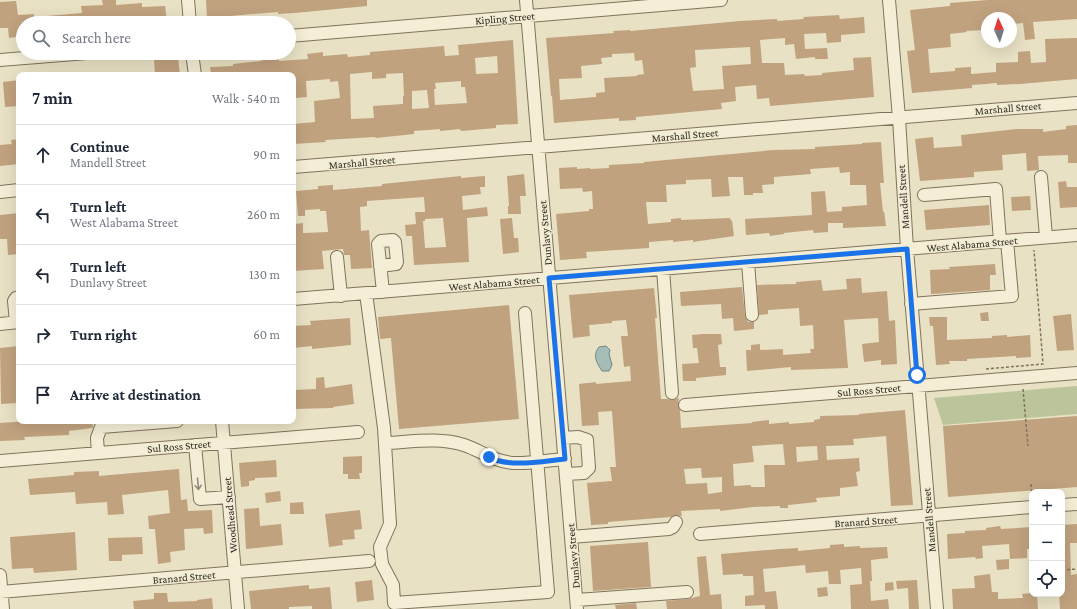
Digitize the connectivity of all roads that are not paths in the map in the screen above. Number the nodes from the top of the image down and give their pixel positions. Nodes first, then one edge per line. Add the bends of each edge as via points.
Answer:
1 (188, 0) edge
2 (526, 0) edge
3 (721, 0) edge
4 (889, 0) edge
5 (585, 6) edge
6 (189, 16) edge
7 (527, 16) junction
8 (296, 35) edge
9 (16, 59) edge
10 (0, 60) edge
11 (193, 60) edge
12 (194, 72) edge
13 (1077, 103) edge
14 (898, 118) junction
15 (538, 147) junction
16 (296, 167) edge
17 (1041, 177) dead end
18 (16, 190) edge
19 (0, 192) edge
20 (924, 195) dead end
21 (1077, 235) edge
22 (1046, 237) junction
23 (1004, 241) junction
24 (907, 249) junction
25 (337, 257) dead end
26 (748, 262) junction
27 (380, 266) dead end
28 (662, 269) junction
29 (549, 278) junction
30 (382, 292) junction
31 (366, 293) junction
32 (340, 296) junction
33 (16, 298) edge
34 (296, 299) edge
35 (911, 304) junction
36 (525, 313) dead end
37 (16, 315) edge
38 (752, 315) dead end
39 (16, 322) edge
40 (0, 324) edge
41 (1077, 373) edge
42 (918, 386) junction
43 (672, 392) dead end
44 (685, 405) dead end
45 (139, 424) edge
46 (222, 424) edge
47 (358, 432) dead end
48 (563, 438) junction
49 (224, 442) junction
50 (384, 443) junction
51 (195, 445) junction
52 (98, 453) junction
53 (565, 459) junction
54 (0, 461) edge
55 (537, 461) junction
56 (566, 474) junction
57 (229, 497) junction
58 (1077, 504) edge
59 (1065, 505) edge
60 (1029, 508) edge
61 (929, 516) junction
62 (676, 522) dead end
63 (700, 534) dead end
64 (571, 537) junction
65 (369, 561) dead end
66 (235, 572) junction
67 (0, 575) edge
68 (1, 592) edge
69 (687, 592) dead end
70 (577, 604) edge
71 (3, 609) edge
72 (238, 609) edge
73 (937, 609) edge

1 - 6 street
2 - 7 street, Dunlavy Street
3 - 5 street, Kipling Street
4 - 14 street, Mandell Street
5 - 7 street, Kipling Street
7 - 8 street, Kipling Street
7 - 15 street, Dunlavy Street
9 - 10 street
11 - 12 street
13 - 14 street, Marshall Street
14 - 15 street, Marshall Street
14 - 24 street, Mandell Street
15 - 16 street, Marshall Street
15 - 29 street, Dunlavy Street
17 - 22 street
18 - 19 street
20 - 23 street via 996,189
21 - 22 street, West Alabama Street
22 - 23 street, West Alabama Street
23 - 24 street, West Alabama Street
23 - 35 street via 1012,296
24 - 26 street, West Alabama Street
24 - 35 street, Mandell Street
25 - 32 street
26 - 28 street, West Alabama Street
26 - 38 street
27 - 30 street
28 - 29 street, West Alabama Street
28 - 43 street
29 - 30 street, West Alabama Street
29 - 48 street, Dunlavy Street
30 - 31 street, West Alabama Street
31 - 32 street, West Alabama Street
31 - 50 street
32 - 34 street, West Alabama Street
33 - 37 street
35 - 42 street, Mandell Street
36 - 55 street
39 - 40 street
41 - 42 street, Sul Ross Street
42 - 44 street, Sul Ross Street
42 - 61 street, Mandell Street
45 - 52 street via 101,427 97,438
46 - 49 street, Woodhead Street
47 - 49 street, Sul Ross Street
48 - 53 street, Dunlavy Street
48 - 56 street via 578,437 587,440 589,468 584,473
49 - 51 street, Sul Ross Street
49 - 57 street, Woodhead Street
50 - 55 street via 446,441 463,445 493,459 514,463
50 - 55 street via 390,524 380,547 382,564 393,585 394,603 548,592
51 - 52 street, Sul Ross Street
51 -> 57 street via 200,499
52 - 54 street, Sul Ross Street
53 - 55 street
53 - 56 street, Dunlavy Street
56 - 64 street, Dunlavy Street
57 - 66 street, Woodhead Street
58 - 59 street
60 - 61 street, Branard Street
61 - 63 street, Branard Street
61 - 73 street, Mandell Street
62 - 64 street via 669,529
64 - 70 street, Dunlavy Street
65 - 66 street, Branard Street
66 - 68 street, Branard Street
66 - 72 street, Woodhead Street
67 - 68 street
68 - 71 street
69 - 70 street

